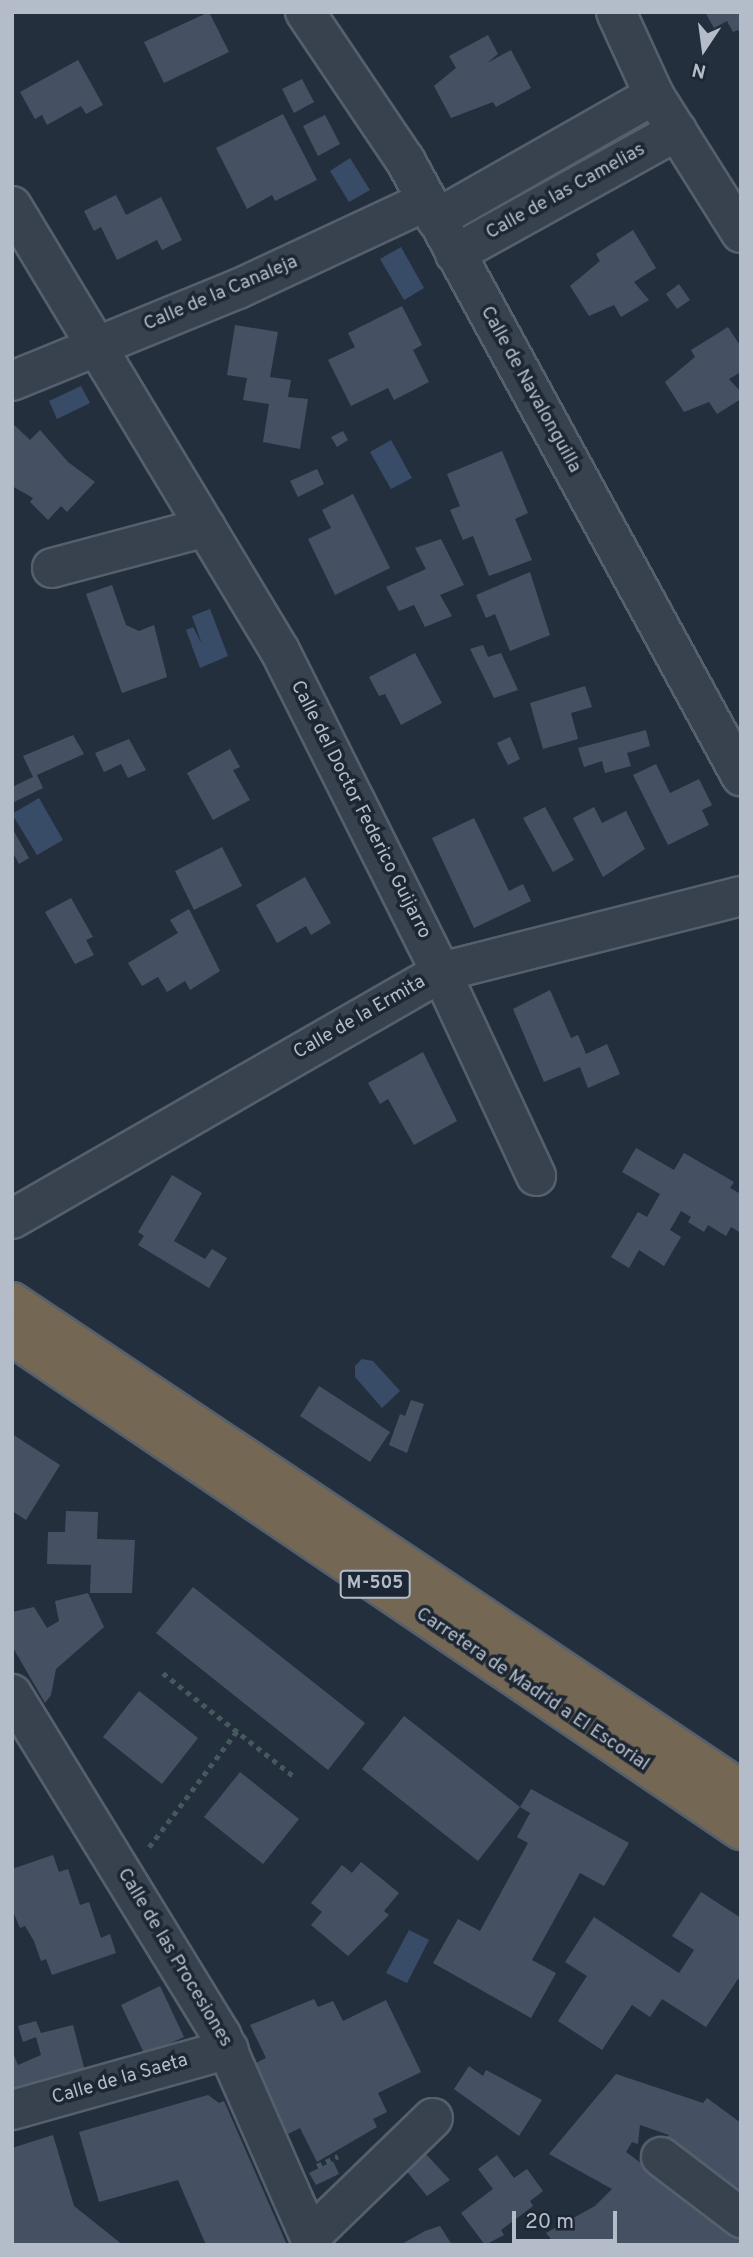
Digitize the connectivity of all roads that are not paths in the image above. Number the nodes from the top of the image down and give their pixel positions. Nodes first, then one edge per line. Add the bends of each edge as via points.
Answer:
1 (305, 12) edge
2 (616, 12) edge
3 (654, 95) junction
4 (677, 131) junction
5 (12, 206) edge
6 (431, 210) junction
7 (741, 233) edge
8 (455, 254) junction
9 (97, 345) junction
10 (12, 382) edge
11 (206, 527) junction
12 (51, 568) dead end
13 (741, 776) edge
14 (741, 896) edge
15 (441, 972) junction
16 (536, 1176) dead end
17 (12, 1219) edge
18 (12, 1302) edge
19 (12, 1336) edge
20 (12, 1693) edge
21 (741, 1790) edge
22 (741, 1830) edge
23 (229, 2049) junction
24 (12, 2110) edge
25 (433, 2118) dead end
26 (661, 2157) dead end
27 (741, 2218) edge
28 (311, 2241) edge

1 - 6 street, Calle de Navalonguilla via 405,160
2 - 3 street
3 - 4 street
3 - 6 street, Calle de las Camelias
4 - 7 street
4 - 8 street, Calle de las Camelias
5 - 9 street, Calle del Doctor Federico Guijarro
6 - 8 street, Calle de Navalonguilla
6 - 9 street, Calle de la Canaleja
8 - 13 street, Calle de Navalonguilla
9 - 10 street, Calle de la Canaleja
9 - 11 street, Calle del Doctor Federico Guijarro
11 - 12 street
11 - 15 street, Calle del Doctor Federico Guijarro via 279,651
14 - 15 street, Calle de la Ermita
15 - 16 street, Calle del Doctor Federico Guijarro
15 - 17 street, Calle de la Ermita
18 - 21 highway, Carretera de Madrid a El Escorial / M-505
19 - 22 highway, Carretera de Madrid a El Escorial / M-505
20 - 23 street, Calle de las Procesiones
23 - 24 street, Calle de la Saeta
23 - 28 street, Calle de las Procesiones
25 - 28 street, Calle de las Procesiones
26 - 27 street

